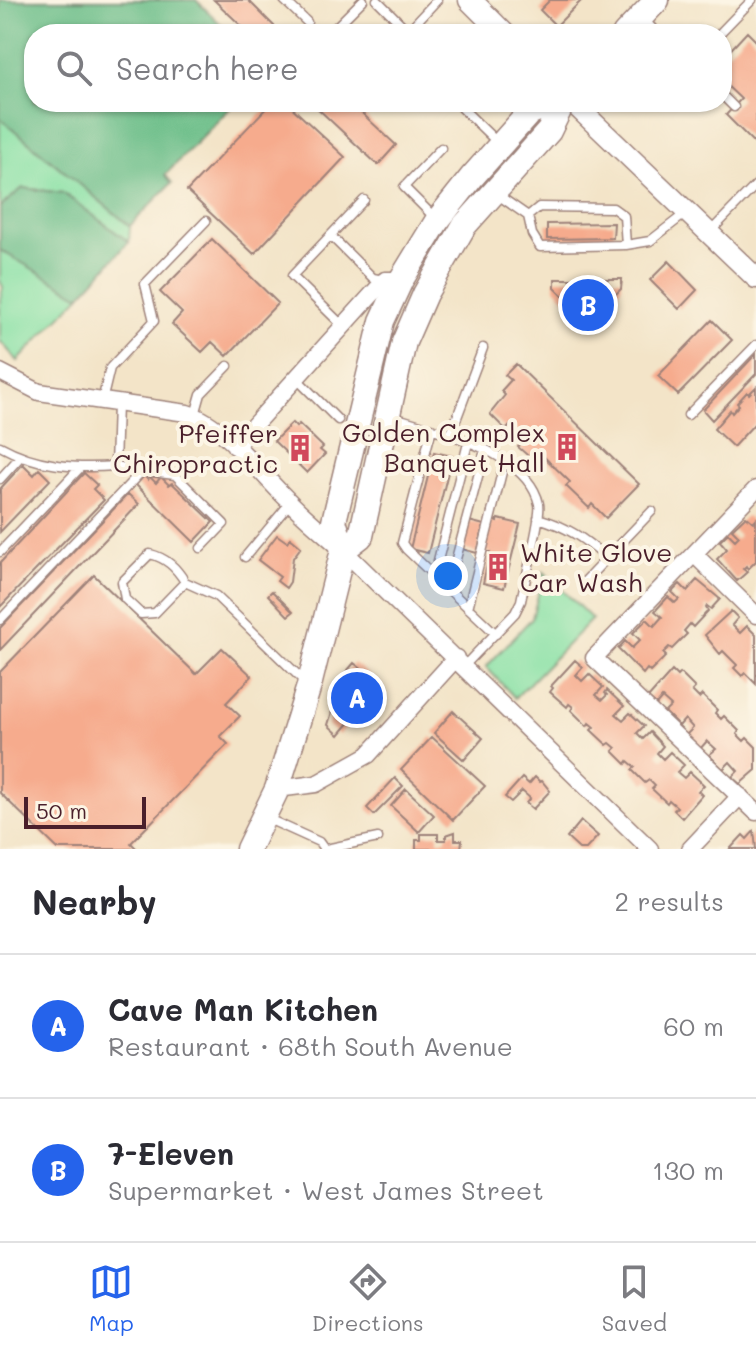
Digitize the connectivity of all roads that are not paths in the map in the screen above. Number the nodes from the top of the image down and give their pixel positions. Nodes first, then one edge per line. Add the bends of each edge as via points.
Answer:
1 (284, 0) edge
2 (363, 0) edge
3 (377, 0) edge
4 (437, 0) edge
5 (470, 0) edge
6 (752, 0) edge
7 (307, 22) dead end
8 (339, 24) edge
9 (401, 24) edge
10 (416, 24) edge
11 (494, 24) edge
12 (729, 24) edge
13 (466, 112) edge
14 (531, 112) edge
15 (558, 112) edge
16 (582, 112) edge
17 (500, 144) junction
18 (441, 148) dead end
19 (756, 185) edge
20 (492, 191) junction
21 (364, 200) dead end
22 (687, 212) junction
23 (528, 216) junction
24 (206, 221) dead end
25 (437, 221) junction
26 (709, 233) junction
27 (331, 236) junction
28 (626, 245) junction
29 (756, 278) edge
30 (393, 280) junction
31 (344, 328) junction
32 (756, 345) edge
33 (483, 348) dead end
34 (228, 366) dead end
35 (0, 372) edge
36 (297, 379) junction
37 (110, 402) junction
38 (195, 415) junction
39 (387, 415) junction
40 (688, 415) dead end
41 (347, 424) junction
42 (432, 428) junction
43 (450, 436) junction
44 (468, 443) junction
45 (0, 446) edge
46 (235, 446) junction
47 (485, 450) junction
48 (21, 456) junction
49 (505, 460) junction
50 (115, 466) junction
51 (79, 469) junction
52 (142, 471) junction
53 (0, 479) edge
54 (756, 489) edge
55 (290, 503) junction
56 (652, 511) dead end
57 (538, 518) junction
58 (201, 548) dead end
59 (343, 550) junction
60 (0, 552) edge
61 (694, 554) junction
62 (245, 557) dead end
63 (607, 558) junction
64 (434, 576) junction
65 (585, 581) dead end
66 (185, 582) junction
67 (448, 589) junction
68 (468, 608) junction
69 (756, 615) edge
70 (0, 620) edge
71 (496, 634) junction
72 (460, 662) junction
73 (309, 686) junction
74 (277, 789) junction
75 (740, 796) junction
76 (756, 812) edge
77 (264, 817) junction
78 (378, 838) dead end
79 (248, 849) edge
80 (325, 849) edge
81 (650, 849) edge
82 (690, 849) edge

1 - 7 lane
2 - 8 lane
3 - 9 lane
4 - 10 lane
5 - 11 main road
6 - 12 lane
13 - 17 lane
14 - 17 main road
15 - 20 main road via 549,131
16 - 22 street
17 - 25 main road
18 - 25 lane via 404,187
19 - 26 lane
20 - 23 lane
20 - 39 main road via 464,226 425,294 404,342
21 - 27 lane
22 - 26 street
22 - 28 lane via 650,241
23 - 28 lane via 540,247
23 - 28 lane via 539,207 613,208 624,216
24 - 37 lane via 145,284 154,321 110,368
25 - 30 main road
26 - 29 street
27 - 30 lane via 373,278
27 - 31 lane via 292,276
30 - 31 street
30 - 41 main road
31 - 36 street
32 - 40 lane
33 - 43 lane
34 - 38 lane via 201,394
35 - 37 street via 39,392
36 - 41 lane
36 - 46 street
37 - 38 street
37 - 50 lane
38 - 46 street
39 - 42 lane
39 - 59 main road via 361,536
41 - 59 main road via 334,521
42 - 43 lane
42 - 64 lane via 402,543
43 - 44 lane
44 - 47 lane
44 - 64 lane
45 - 48 lane
46 - 55 street
47 - 49 lane
47 - 67 lane
48 - 51 lane
48 - 53 lane
49 - 57 lane via 534,491
49 - 68 lane
50 - 51 lane
50 - 52 lane
51 - 60 lane
52 - 58 lane via 175,475 224,524
52 - 70 lane
54 - 61 street
55 - 59 street
55 - 62 lane
56 - 63 lane
57 - 63 lane via 563,525
57 - 71 lane via 521,601
59 - 72 street
59 - 73 main road
61 - 69 street
61 - 75 street via 594,658
63 - 65 lane
64 - 67 lane
66 - 66 lane via 155,613 141,614 125,599 122,582 150,554 164,558
66 - 73 lane via 216,596
67 - 68 lane
68 - 71 lane
71 - 72 lane
72 - 74 street via 368,755 316,784
72 - 81 street
73 - 74 main road
74 - 77 main road
75 - 76 street
75 - 82 street
77 - 79 main road
77 - 80 lane
78 - 80 lane

